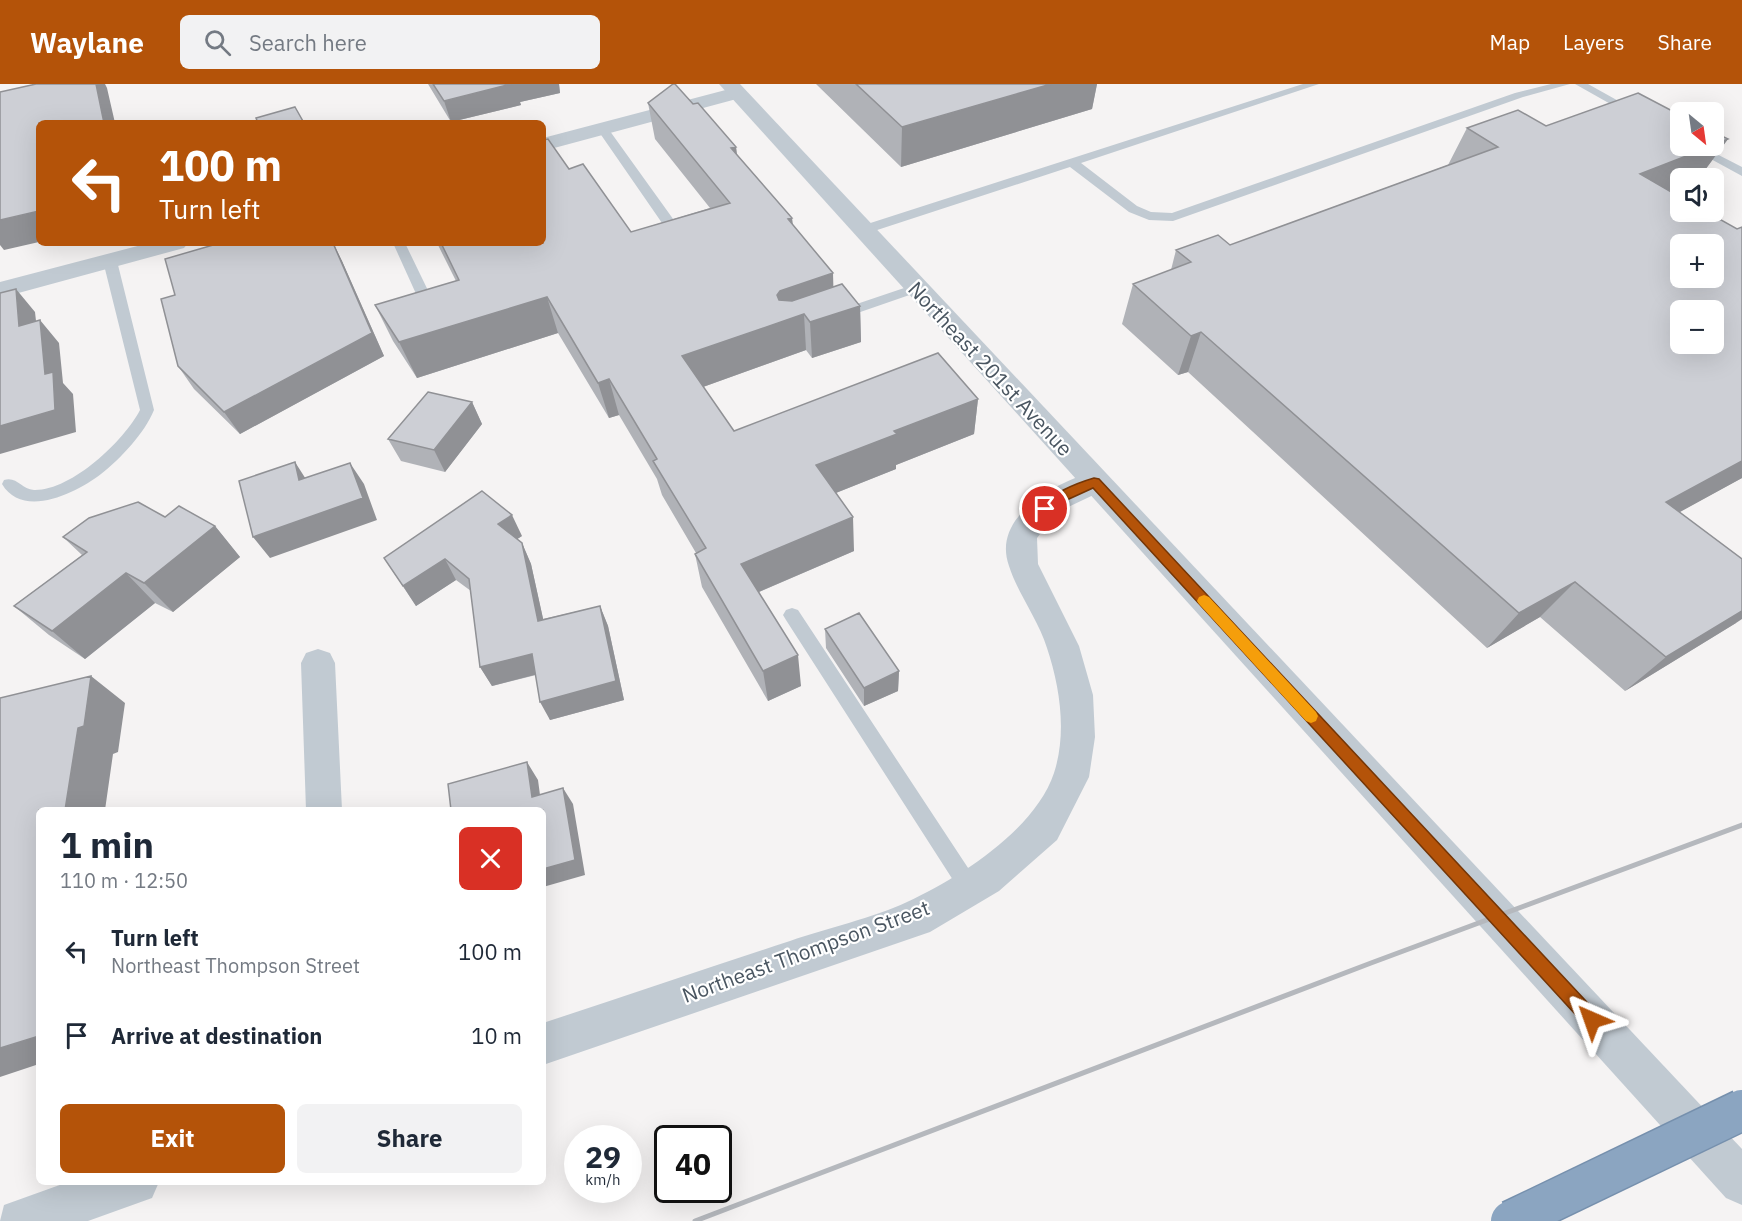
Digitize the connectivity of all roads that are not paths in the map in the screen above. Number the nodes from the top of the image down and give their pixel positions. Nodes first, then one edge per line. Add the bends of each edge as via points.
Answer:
1 (1314, 84) edge
2 (1565, 84) edge
3 (1580, 84) edge
4 (733, 89) edge
5 (1640, 117) edge
6 (603, 129) junction
7 (546, 144) edge
8 (1712, 156) edge
9 (1073, 163) junction
10 (1742, 172) edge
11 (863, 230) junction
12 (676, 233) edge
13 (165, 246) edge
14 (400, 246) edge
15 (110, 261) junction
16 (916, 288) junction
17 (0, 290) edge
18 (429, 307) edge
19 (821, 321) edge
20 (1094, 482) junction
21 (10, 484) dead end
22 (792, 615) dead end
23 (318, 663) dead end
24 (324, 807) edge
25 (969, 887) junction
26 (546, 1043) edge
27 (1742, 1110) edge
28 (1742, 1182) edge
29 (127, 1185) edge
30 (20, 1221) edge
31 (1511, 1221) edge

1 - 9 lane
2 - 9 lane via 1519,95 1173,217 1149,216 1133,209
3 - 5 lane
4 - 6 street
4 - 11 street, Northeast 201st Avenue
6 - 7 street
6 - 12 lane
8 - 10 lane
9 - 11 lane
11 - 16 street, Northeast 201st Avenue
13 - 15 street
14 - 18 lane
15 - 17 street
15 - 21 lane via 147,410 144,417 119,448 75,485 40,496 25,495
16 - 19 lane
16 - 20 street, Northeast 201st Avenue
20 - 25 street, Northeast Thompson Street via 1054,501 1022,536 1023,564 1063,646 1076,695 1078,737 1071,777 1044,828 986,878
20 - 28 street, Northeast 201st Avenue
22 - 25 lane
23 - 24 street
25 - 26 street, Northeast Thompson Street via 916,918
27 - 31 highway, bridge
29 - 30 street

